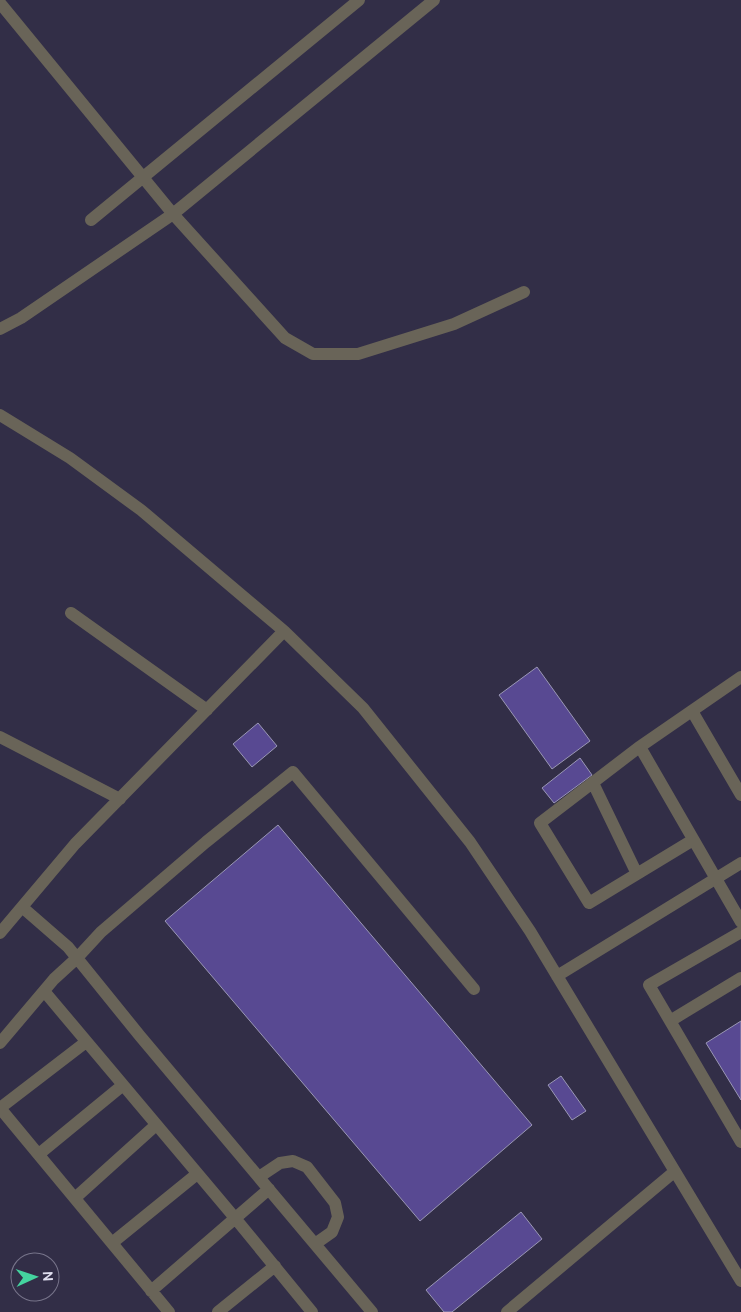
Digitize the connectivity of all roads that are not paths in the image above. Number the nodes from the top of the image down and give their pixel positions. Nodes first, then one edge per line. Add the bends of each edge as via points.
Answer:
1 (359, 0) edge
2 (434, 0) edge
3 (0, 4) edge
4 (141, 177) junction
5 (173, 214) junction
6 (91, 220) dead end
7 (524, 292) dead end
8 (0, 329) edge
9 (2, 421) edge
10 (71, 612) dead end
11 (284, 631) junction
12 (740, 681) edge
13 (208, 710) junction
14 (692, 711) junction
15 (0, 737) edge
16 (640, 747) junction
17 (592, 783) junction
18 (741, 795) edge
19 (120, 799) junction
20 (694, 840) junction
21 (741, 864) edge
22 (637, 874) junction
23 (716, 878) junction
24 (22, 907) junction
25 (741, 922) edge
26 (741, 932) edge
27 (0, 933) edge
28 (77, 958) junction
29 (557, 976) junction
30 (741, 978) edge
31 (474, 989) dead end
32 (44, 991) junction
33 (670, 1021) junction
34 (86, 1042) junction
35 (0, 1043) edge
36 (123, 1085) junction
37 (0, 1108) edge
38 (156, 1125) junction
39 (741, 1142) edge
40 (39, 1154) junction
41 (674, 1172) junction
42 (197, 1174) junction
43 (259, 1177) junction
44 (269, 1189) junction
45 (75, 1198) junction
46 (235, 1218) junction
47 (112, 1243) junction
48 (315, 1244) junction
49 (275, 1266) junction
50 (741, 1281) edge
51 (151, 1291) junction
52 (310, 1311) edge
53 (169, 1312) edge
54 (218, 1312) edge
55 (372, 1312) edge
56 (507, 1312) edge

1 - 4 street
2 - 5 street
3 - 4 street
4 - 5 street
4 - 6 street
5 - 7 street via 285,338 313,354 358,354 454,324
5 - 8 street
9 - 11 street via 70,458 141,510
10 - 13 street
11 - 13 street
11 - 29 street via 363,708 464,835
12 - 14 street
13 - 19 street
14 - 16 street
14 - 18 street
15 - 19 street
16 - 17 street
16 - 20 street
17 - 22 street
17 - 22 street via 540,823 589,903
19 - 24 street via 75,844
20 - 22 street
20 - 23 street
21 - 23 street
23 - 25 street
23 - 29 street
24 - 27 street
24 - 28 street
26 - 33 street via 649,985
28 - 31 street via 108,926 293,772
28 - 32 street
28 - 43 street
29 - 41 street
30 - 33 street
32 - 34 street
32 - 35 street
33 - 39 street
34 - 36 street
34 - 37 street
36 - 38 street
36 - 40 street
37 - 40 street
38 - 42 street
38 - 45 street
40 - 45 street
41 - 50 street
41 - 56 street
42 - 46 street
42 - 47 street
43 - 44 street
43 - 48 street via 280,1163 293,1161 307,1167 335,1203 338,1217 332,1232
44 - 46 street
44 - 48 street
45 - 47 street
46 - 49 street
46 - 51 street
47 - 51 street
48 - 55 street
49 - 52 street
49 - 54 street
51 - 53 street

